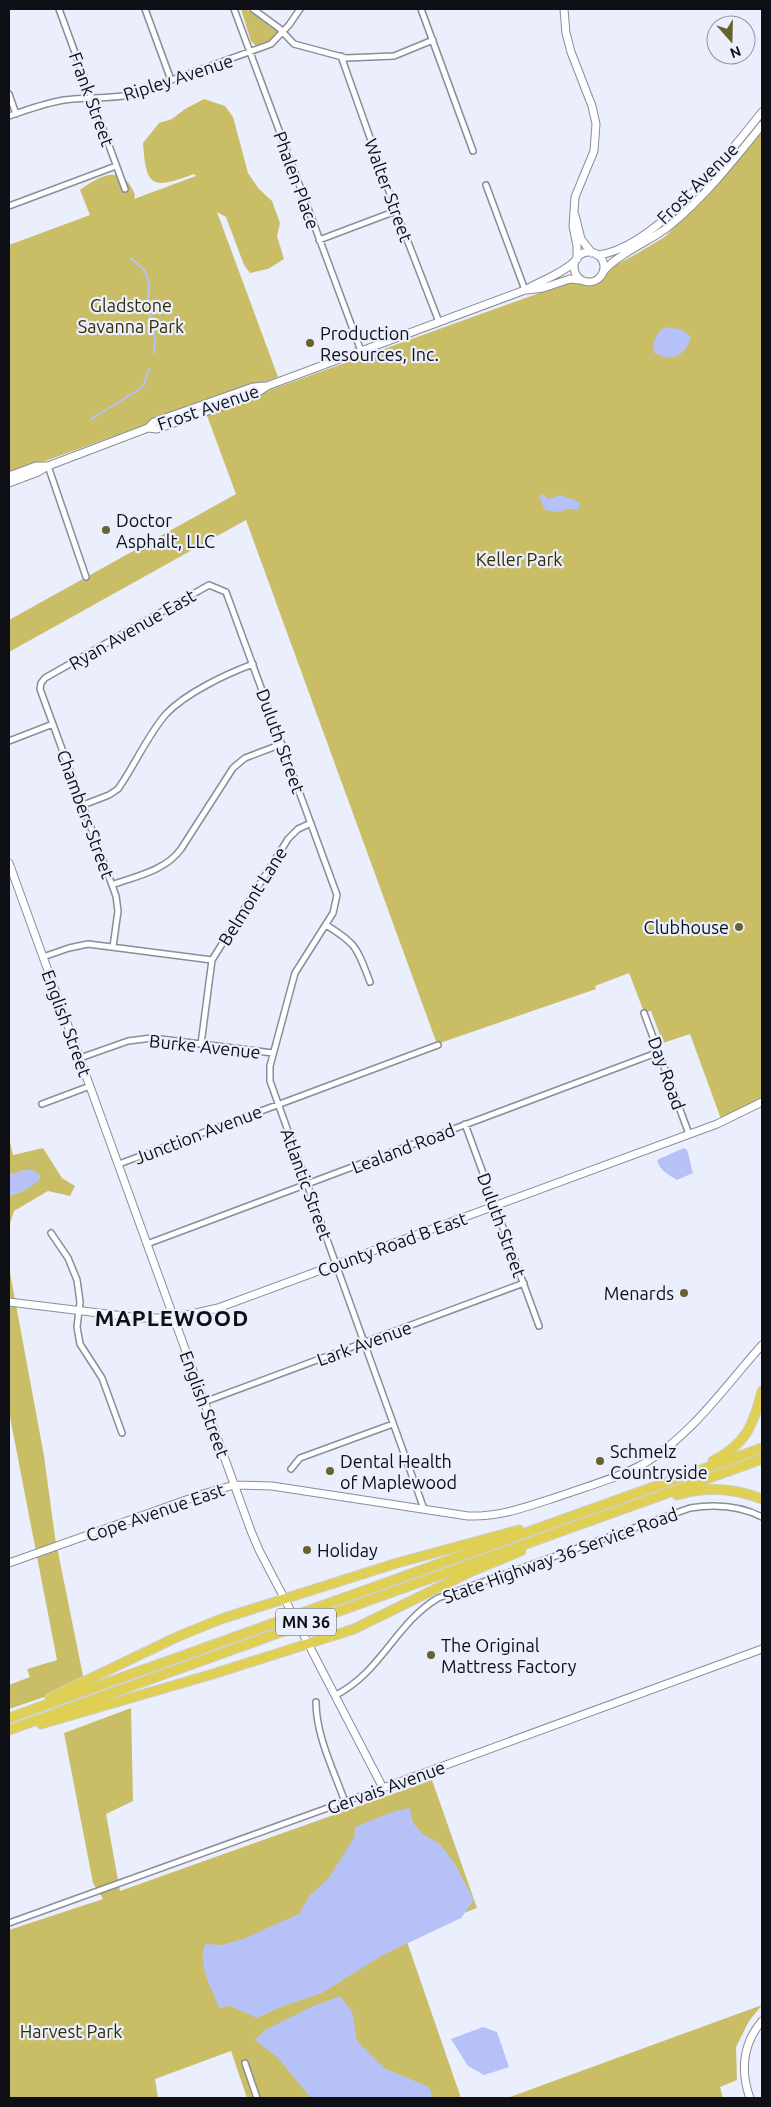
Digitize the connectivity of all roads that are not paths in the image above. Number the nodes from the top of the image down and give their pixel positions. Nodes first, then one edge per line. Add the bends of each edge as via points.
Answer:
1 (59, 9) edge
2 (146, 9) edge
3 (234, 9) edge
4 (253, 9) edge
5 (300, 9) edge
6 (421, 9) edge
7 (564, 9) edge
8 (283, 32) junction
9 (433, 40) junction
10 (250, 53) junction
11 (342, 56) junction
12 (171, 80) junction
13 (9, 94) edge
14 (92, 99) junction
15 (762, 112) edge
16 (16, 114) junction
17 (9, 116) edge
18 (762, 125) edge
19 (473, 151) dead end
20 (116, 166) junction
21 (486, 185) dead end
22 (124, 188) dead end
23 (9, 206) edge
24 (574, 209) junction
25 (396, 211) junction
26 (319, 240) junction
27 (594, 254) junction
28 (576, 260) junction
29 (604, 271) junction
30 (582, 281) junction
31 (525, 290) junction
32 (439, 322) junction
33 (361, 351) junction
34 (48, 466) junction
35 (9, 476) edge
36 (9, 484) edge
37 (86, 577) dead end
38 (226, 592) joint
39 (253, 664) junction
40 (41, 683) joint
41 (53, 724) junction
42 (9, 742) edge
43 (282, 744) junction
44 (83, 805) junction
45 (311, 823) junction
46 (9, 863) edge
47 (112, 885) junction
48 (336, 890) joint
49 (326, 925) junction
50 (113, 947) junction
51 (43, 957) junction
52 (212, 960) junction
53 (370, 982) dead end
54 (644, 1013) dead end
55 (202, 1044) junction
56 (438, 1045) dead end
57 (659, 1052) junction
58 (274, 1053) junction
59 (80, 1058) junction
60 (90, 1086) junction
61 (762, 1102) edge
62 (42, 1104) dead end
63 (278, 1104) junction
64 (465, 1124) junction
65 (689, 1134) junction
66 (119, 1164) junction
67 (308, 1184) junction
68 (496, 1205) junction
69 (51, 1234) dead end
70 (148, 1244) junction
71 (336, 1264) junction
72 (524, 1283) junction
73 (9, 1302) edge
74 (78, 1311) junction
75 (174, 1318) junction
76 (539, 1326) dead end
77 (364, 1343) junction
78 (762, 1345) edge
79 (762, 1391) edge
80 (204, 1402) junction
81 (393, 1424) junction
82 (122, 1433) dead end
83 (762, 1448) edge
84 (762, 1459) edge
85 (291, 1469) dead end
86 (673, 1481) junction
87 (234, 1485) junction
88 (762, 1499) edge
89 (424, 1509) junction
90 (616, 1511) junction
91 (603, 1515) junction
92 (762, 1517) edge
93 (556, 1522) junction
94 (9, 1563) edge
95 (285, 1602) junction
96 (310, 1645) junction
97 (762, 1649) edge
98 (336, 1695) junction
99 (316, 1702) dead end
100 (9, 1716) edge
101 (9, 1731) edge
102 (383, 1788) junction
103 (346, 1802) junction
104 (9, 1923) edge
105 (762, 2021) edge
106 (246, 2063) dead end
107 (257, 2098) edge
108 (750, 2098) edge

1 - 14 street, Frank Street
2 - 12 street
3 - 10 street, Phalen Place
4 - 8 street
5 - 8 street, Ripley Avenue
6 - 9 street
7 - 24 street via 571,52 596,124 594,151 578,188
8 - 10 street, Ripley Avenue via 271,44
8 - 11 street via 294,44
9 - 11 street via 394,56
9 - 19 street
10 - 12 street, Ripley Avenue
10 - 26 street, Phalen Place
11 - 25 street, Walter Street
12 - 14 street, Ripley Avenue via 130,95
13 - 16 street
14 - 16 street, Ripley Avenue via 65,100
14 - 20 street, Frank Street
15 - 27 street, Frost Avenue via 718,166 675,210 618,250
16 - 17 street, Ripley Avenue
18 - 29 street, Frost Avenue via 681,216 653,238 614,260
20 - 22 street, Frank Street
20 - 23 street
21 - 31 street
24 - 27 street via 581,239
24 - 28 street
25 - 26 street
25 - 32 street, Walter Street
26 - 33 street, Phalen Place
27 - 28 street via 583,254
27 - 29 street via 603,262
28 - 30 street via 575,272
28 - 31 street, Frost Avenue via 564,271
29 - 30 street via 597,280 590,283
30 - 31 street, Frost Avenue via 570,279
31 - 32 street, Frost Avenue
32 - 33 street, Frost Avenue
33 - 34 street, Frost Avenue via 267,386 255,394 157,428 148,428
34 - 35 street, Frost Avenue via 36,466
34 - 36 street, Frost Avenue
34 - 37 street
38 - 39 street, Duluth Street
38 - 40 street, Ryan Avenue East via 209,585
39 - 43 street, Duluth Street
39 - 44 street via 176,705 159,724 118,789 109,796
40 - 41 street, Chambers Street via 40,689
41 - 42 street
41 - 44 street, Chambers Street
43 - 45 street, Duluth Street
43 - 47 street via 245,758 233,768 170,861
44 - 47 street, Chambers Street
45 - 48 street, Duluth Street
45 - 52 street, Belmont Lane via 298,828 288,839
46 - 51 street, English Street
47 - 50 street, Chambers Street via 118,903
48 - 49 street, Atlantic Street via 336,907
49 - 53 street via 352,943
49 - 58 street, Atlantic Street via 295,973
50 - 51 street, Belmont Lane via 80,945
50 - 52 street, Belmont Lane
51 - 59 street, English Street
52 - 55 street
54 - 57 street, Day Road
55 - 58 street, Burke Avenue
55 - 59 street, Burke Avenue via 140,1039
56 - 63 street, Junction Avenue
57 - 64 street, Lealand Road
57 - 65 street, Day Road
58 - 63 street, Atlantic Street via 270,1081
59 - 60 street, English Street
60 - 62 street
60 - 66 street, English Street
61 - 65 street, County Road B East
63 - 66 street, Junction Avenue
63 - 67 street, Atlantic Street
64 - 67 street, Lealand Road
64 - 68 street, Duluth Street
65 - 68 street, County Road B East
66 - 70 street, English Street
67 - 70 street, Lealand Road
67 - 71 street, Atlantic Street
68 - 71 street, County Road B East
68 - 72 street, Duluth Street
69 - 74 street via 68,1258 77,1280
70 - 75 street, English Street
71 - 75 street, County Road B East via 218,1308
71 - 77 street, Atlantic Street
72 - 76 street, Duluth Street
72 - 77 street, Lark Avenue
73 - 74 street, County Road B East
74 - 75 street, County Road B East
74 - 82 street via 80,1344 102,1378
75 - 80 street, English Street
77 - 80 street, Lark Avenue
77 - 81 street, Atlantic Street
78 - 89 street, Cope Avenue East via 678,1439 627,1471 502,1514 468,1516
79 - 86 highway via 752,1425 733,1449
80 - 87 street, English Street
81 - 85 street via 300,1458
81 - 89 street, Atlantic Street
83 - 86 highway, MN 36
84 - 90 highway, MN 36
86 - 93 highway, MN 36
87 - 89 street, Cope Avenue East via 272,1486
87 - 94 street, Cope Avenue East
87 - 95 street, English Street via 259,1550
88 - 90 highway via 725,1489 698,1490
90 - 91 highway, MN 36
91 - 96 highway via 470,1572 366,1624
91 - 101 highway, MN 36
92 - 98 street, State Highway 36 Service Road via 728,1506 690,1508 438,1598 410,1620 367,1673
93 - 95 highway via 495,1536
93 - 100 highway, MN 36
95 - 96 street, English Street, bridge
95 - 100 highway via 221,1619 179,1636
96 - 98 street, English Street
96 - 101 highway
97 - 102 street, Gervais Avenue
98 - 102 street, English Street
99 - 103 street via 324,1743
102 - 103 street, Gervais Avenue
103 - 104 street, Gervais Avenue
105 - 108 street via 749,2043 744,2063 745,2085
106 - 107 street

